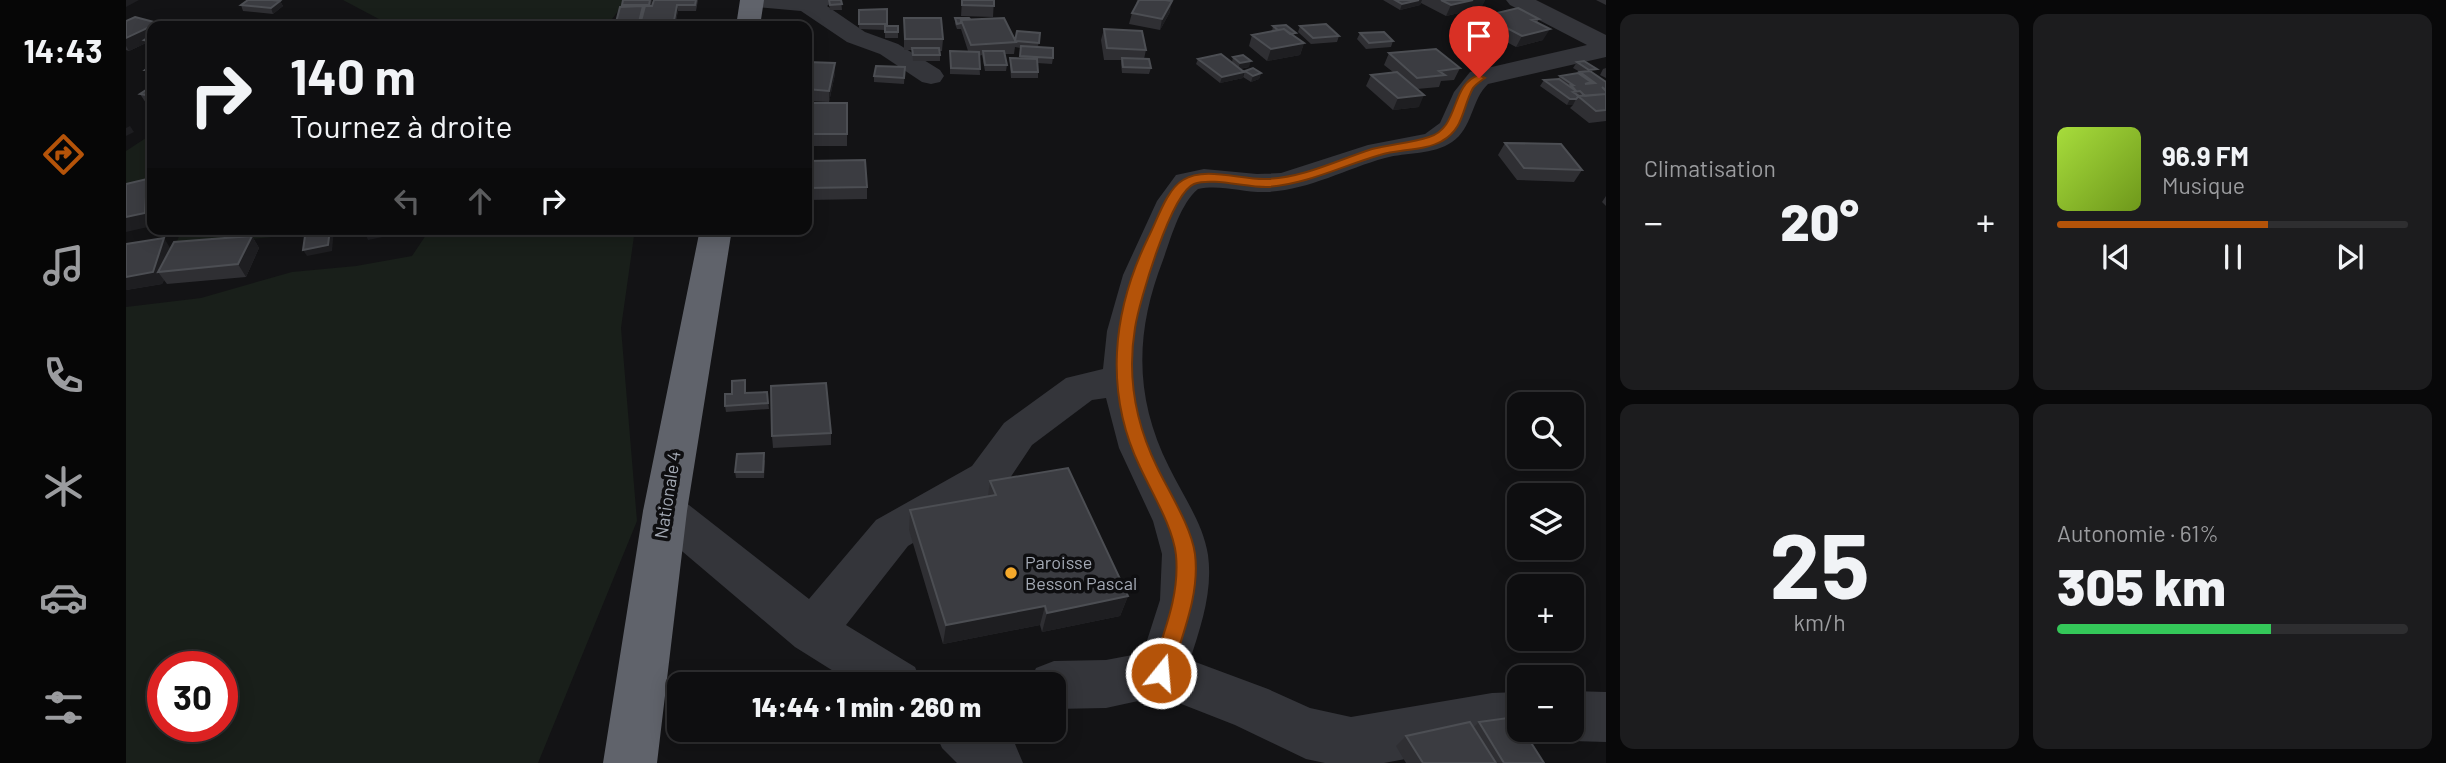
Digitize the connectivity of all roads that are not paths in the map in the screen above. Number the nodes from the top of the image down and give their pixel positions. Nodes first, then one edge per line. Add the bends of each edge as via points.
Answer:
1 (752, 0) edge
2 (1518, 0) edge
3 (815, 2) edge
4 (749, 21) edge
5 (1606, 47) edge
6 (932, 76) dead end
7 (715, 235) edge
8 (1123, 386) junction
9 (665, 511) junction
10 (812, 631) junction
11 (878, 672) edge
12 (1161, 673) junction
13 (1066, 685) edge
14 (1584, 716) edge
15 (1507, 717) edge
16 (1606, 717) edge
17 (973, 742) edge
18 (630, 763) edge
19 (996, 763) edge

1 - 3 street
1 - 4 highway
2 - 5 street
3 - 6 street via 856,37 889,49
5 - 8 street via 1479,78 1469,85 1455,124 1437,139 1379,151 1295,180 1189,181 1180,188 1151,246 1135,295 1123,354
7 - 9 highway, Nationale 4
8 - 10 street via 1102,383 1080,388 1045,412 1018,434 987,478 892,533
8 - 12 street via 1147,465 1166,500 1185,553 1185,592
9 - 10 street
9 - 18 highway, Nationale 4
10 - 11 street
12 - 13 street via 1106,684
12 - 15 street via 1250,706 1306,733 1351,743
14 - 16 street
17 - 19 street

